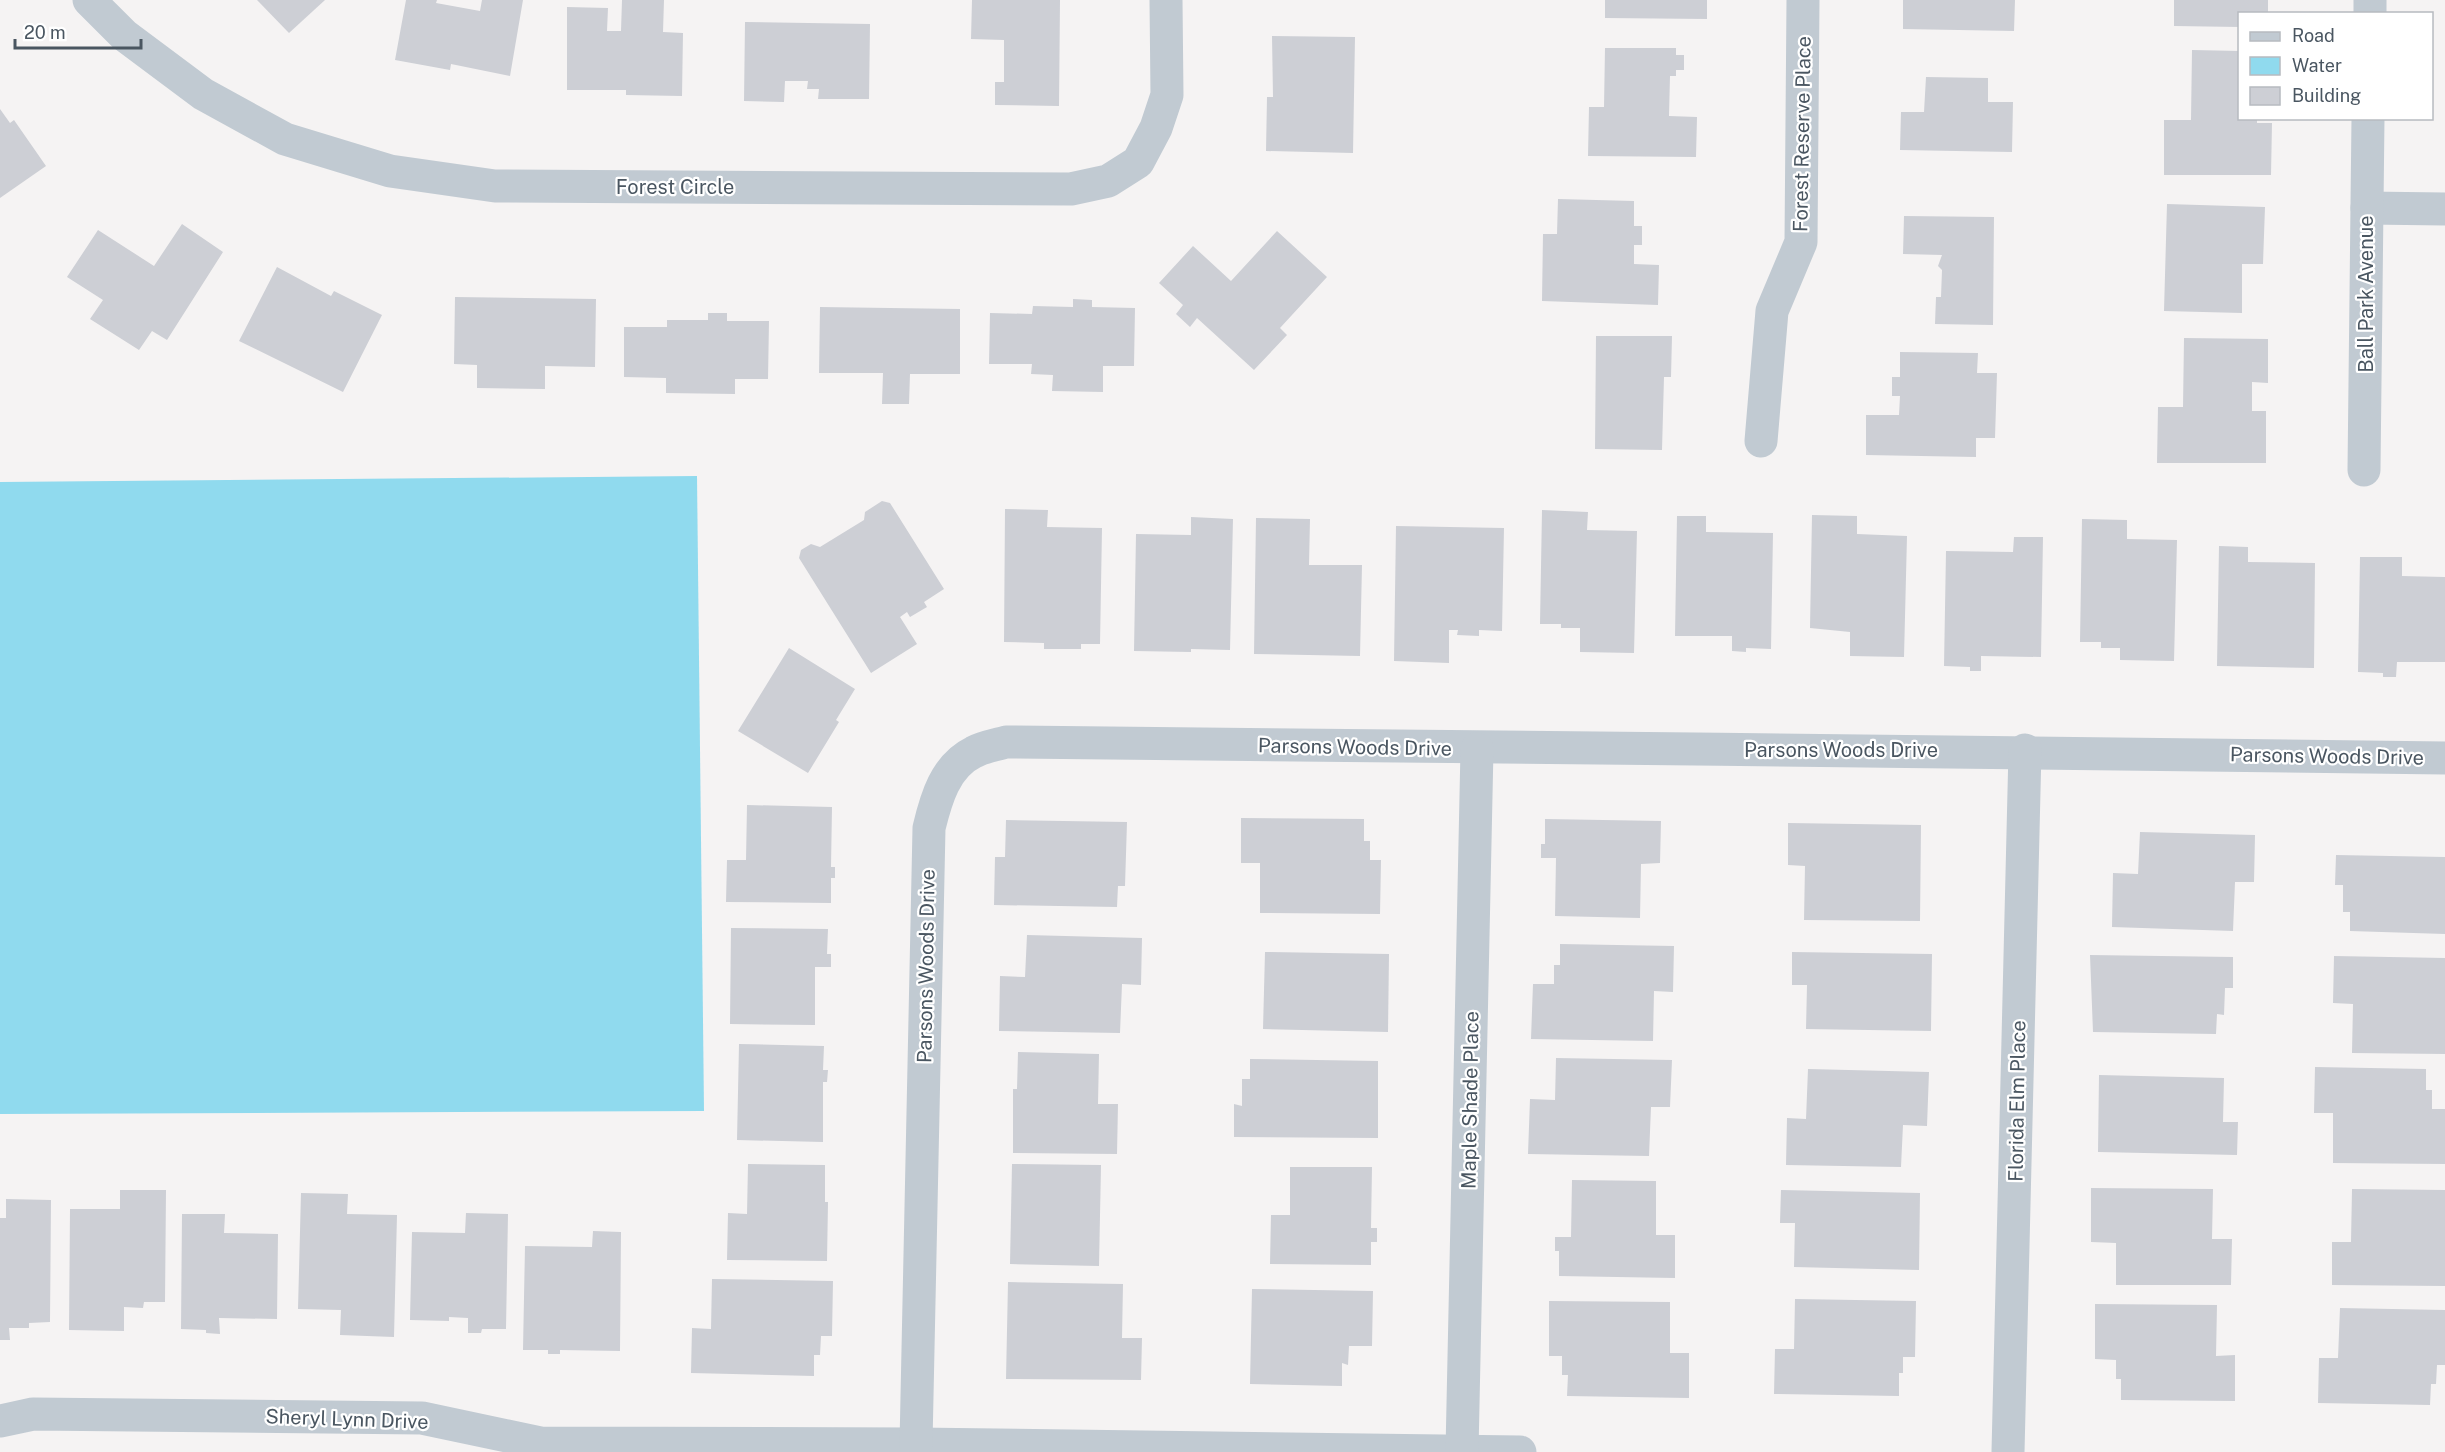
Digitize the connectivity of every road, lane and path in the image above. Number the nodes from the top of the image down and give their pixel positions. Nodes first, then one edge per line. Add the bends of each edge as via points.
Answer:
1 (88, 0) edge
2 (1166, 0) edge
3 (1803, 0) edge
4 (2368, 120) edge
5 (2367, 208) junction
6 (2445, 209) edge
7 (1761, 441) dead end
8 (2364, 470) dead end
9 (1477, 749) junction
10 (2025, 750) junction
11 (2445, 758) edge
12 (0, 1421) edge
13 (916, 1444) junction
14 (1462, 1450) junction
15 (1520, 1452) edge
16 (2008, 1452) edge

1 - 2 street, Forest Circle via 124,35 202,94 285,139 390,171 495,186 1071,189 1108,181 1138,162 1156,128 1167,95
3 - 7 street, Forest Reserve Place via 1801,242 1772,311
4 - 5 street, Ball Park Avenue
5 - 6 street
5 - 8 street, Ball Park Avenue
9 - 10 street, Parsons Woods Drive
9 - 13 street, Parsons Woods Drive via 1006,742 973,752 951,771 937,797 929,828
9 - 14 street, Maple Shade Place
10 - 11 street, Parsons Woods Drive
10 - 16 street, Florida Elm Place
12 - 13 street, Sheryl Lynn Drive via 33,1414 422,1418 540,1443
13 - 14 street, Sheryl Lynn Drive
14 - 15 street, Sheryl Lynn Drive

